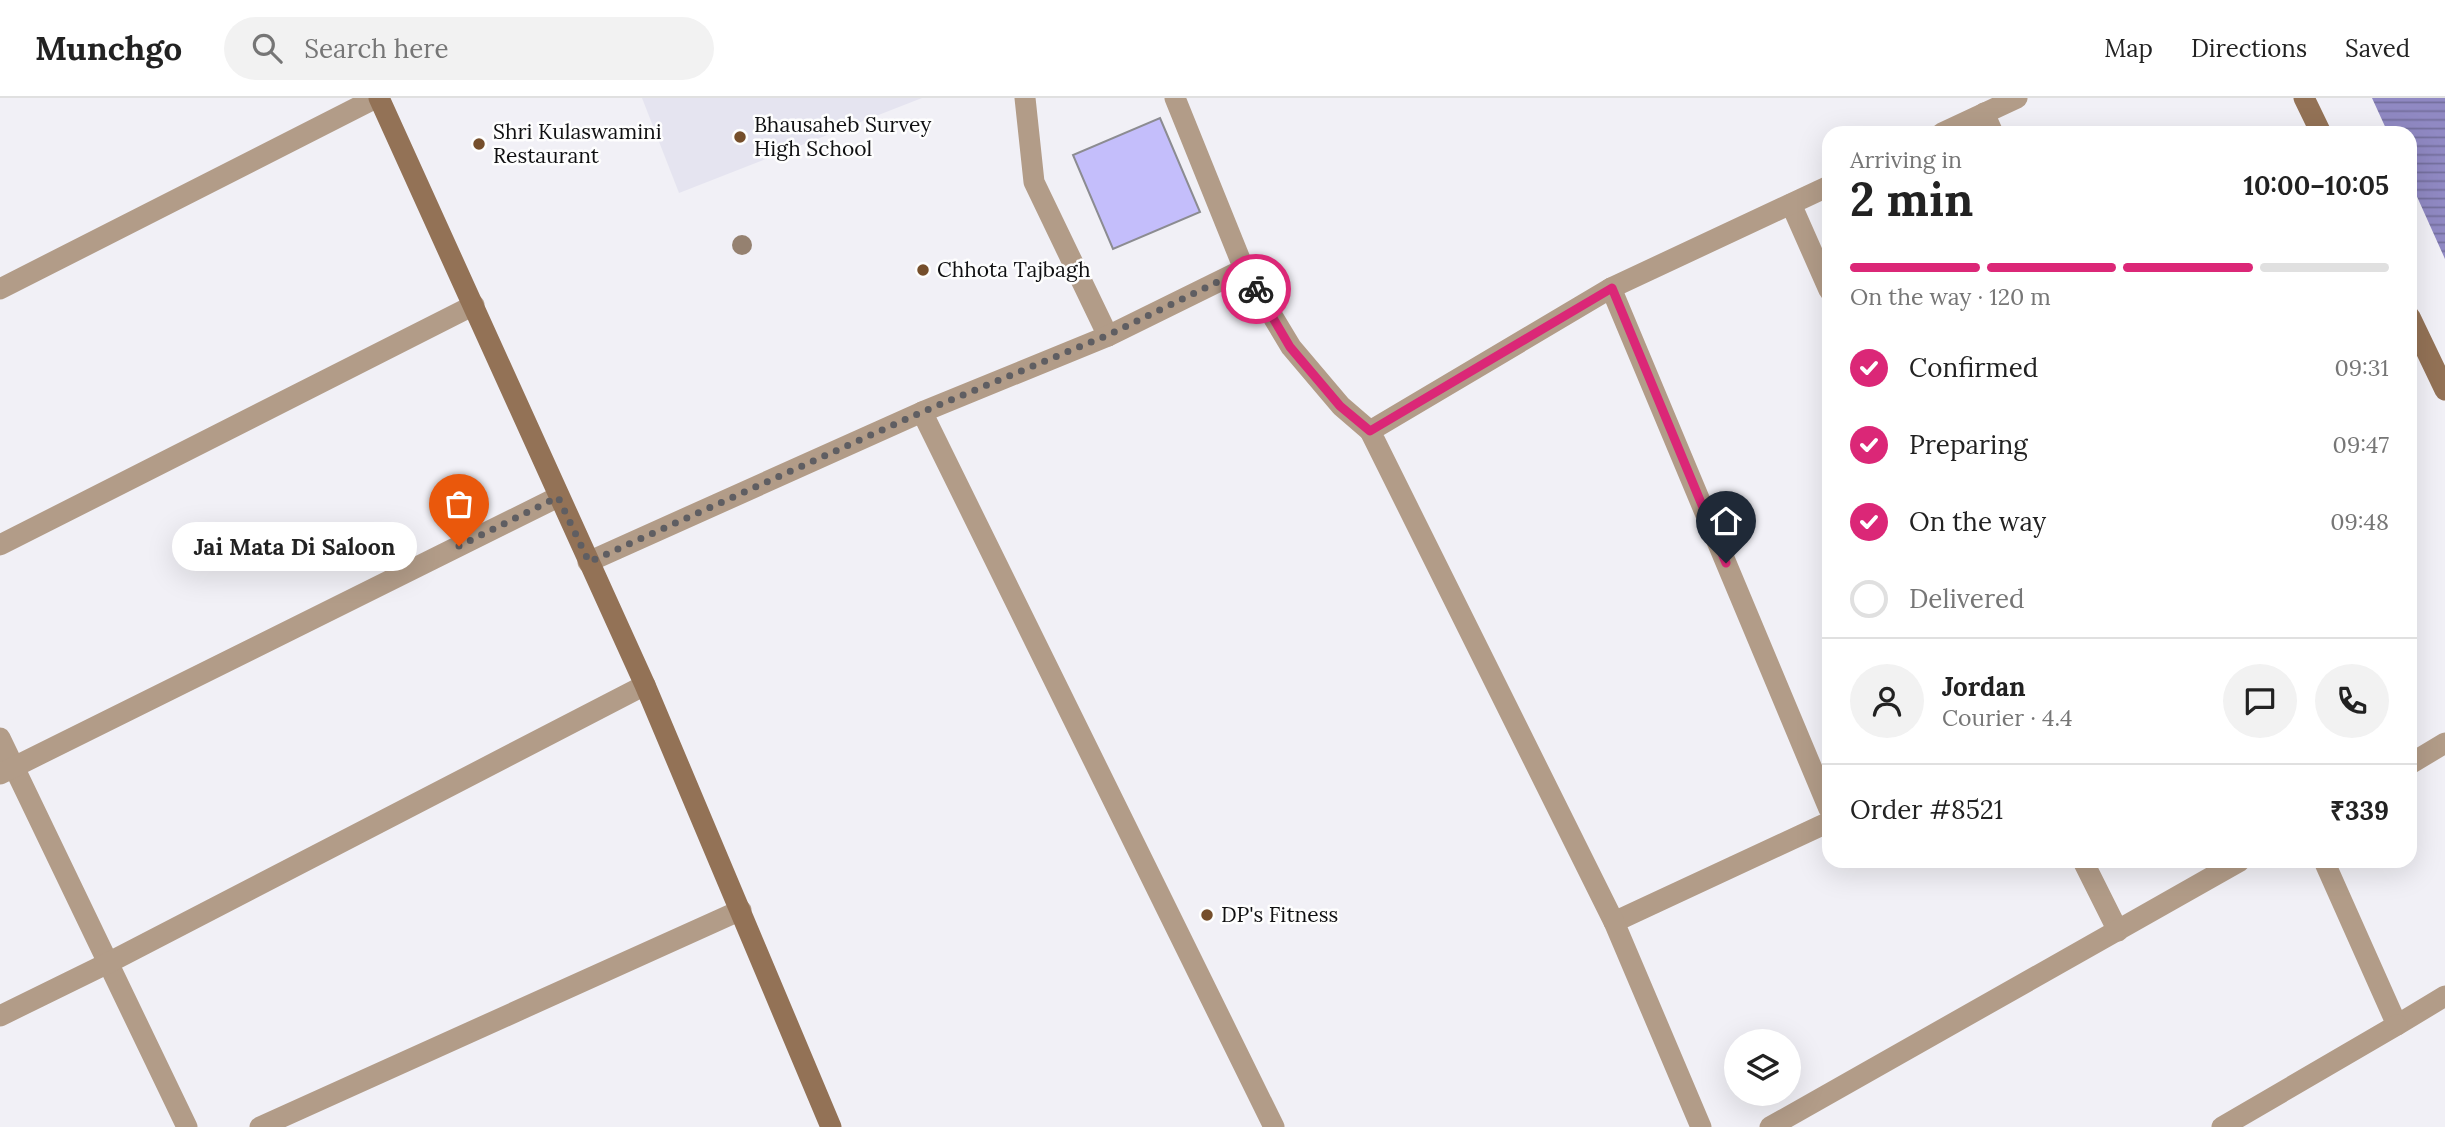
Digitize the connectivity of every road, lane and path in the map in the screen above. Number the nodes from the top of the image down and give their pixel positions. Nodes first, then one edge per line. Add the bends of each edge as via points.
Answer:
1 (377, 98) edge
2 (1024, 98) edge
3 (1175, 98) edge
4 (2017, 98) edge
5 (2304, 98) edge
6 (1988, 123) edge
7 (2318, 126) edge
8 (1822, 189) edge
9 (1791, 204) junction
10 (1244, 269) junction
11 (1822, 274) edge
12 (1612, 288) junction
13 (0, 289) edge
14 (474, 305) junction
15 (2417, 332) edge
16 (1108, 335) junction
17 (2445, 390) edge
18 (922, 412) junction
19 (1370, 431) junction
20 (558, 497) junction
21 (0, 545) edge
22 (589, 562) junction
23 (645, 685) junction
24 (0, 738) edge
25 (2445, 743) edge
26 (2417, 760) edge
27 (7, 770) edge
28 (1822, 792) edge
29 (1822, 825) edge
30 (2086, 868) edge
31 (2228, 868) edge
32 (2327, 868) edge
33 (741, 911) junction
34 (1614, 922) junction
35 (2118, 931) junction
36 (108, 963) junction
37 (2445, 996) edge
38 (0, 1016) edge
39 (2397, 1025) junction
40 (187, 1127) edge
41 (260, 1127) edge
42 (831, 1127) edge
43 (1274, 1127) edge
44 (1701, 1127) edge
45 (1770, 1127) edge
46 (2222, 1127) edge

1 - 13 street
1 - 14 main road
2 - 16 street via 1034,182
3 - 10 street
4 - 6 street
5 - 7 main road
8 - 9 street
9 - 11 street
9 - 12 street
10 - 16 street
10 - 19 street via 1290,347 1340,406
12 - 19 street
12 - 28 street
14 - 20 main road
14 - 21 street
15 - 17 main road
16 - 18 street
18 - 22 street
18 - 43 street
19 - 34 street
20 - 22 main road
20 - 27 street
22 - 23 main road
23 - 33 main road
23 - 36 street
24 - 27 street
25 - 26 street
27 - 36 street
29 - 34 street
30 - 35 street
31 - 35 street
32 - 39 street
33 - 41 street
33 - 42 main road
34 - 44 street
35 - 45 street
36 - 38 street
36 - 40 street
37 - 39 street
39 - 46 street

